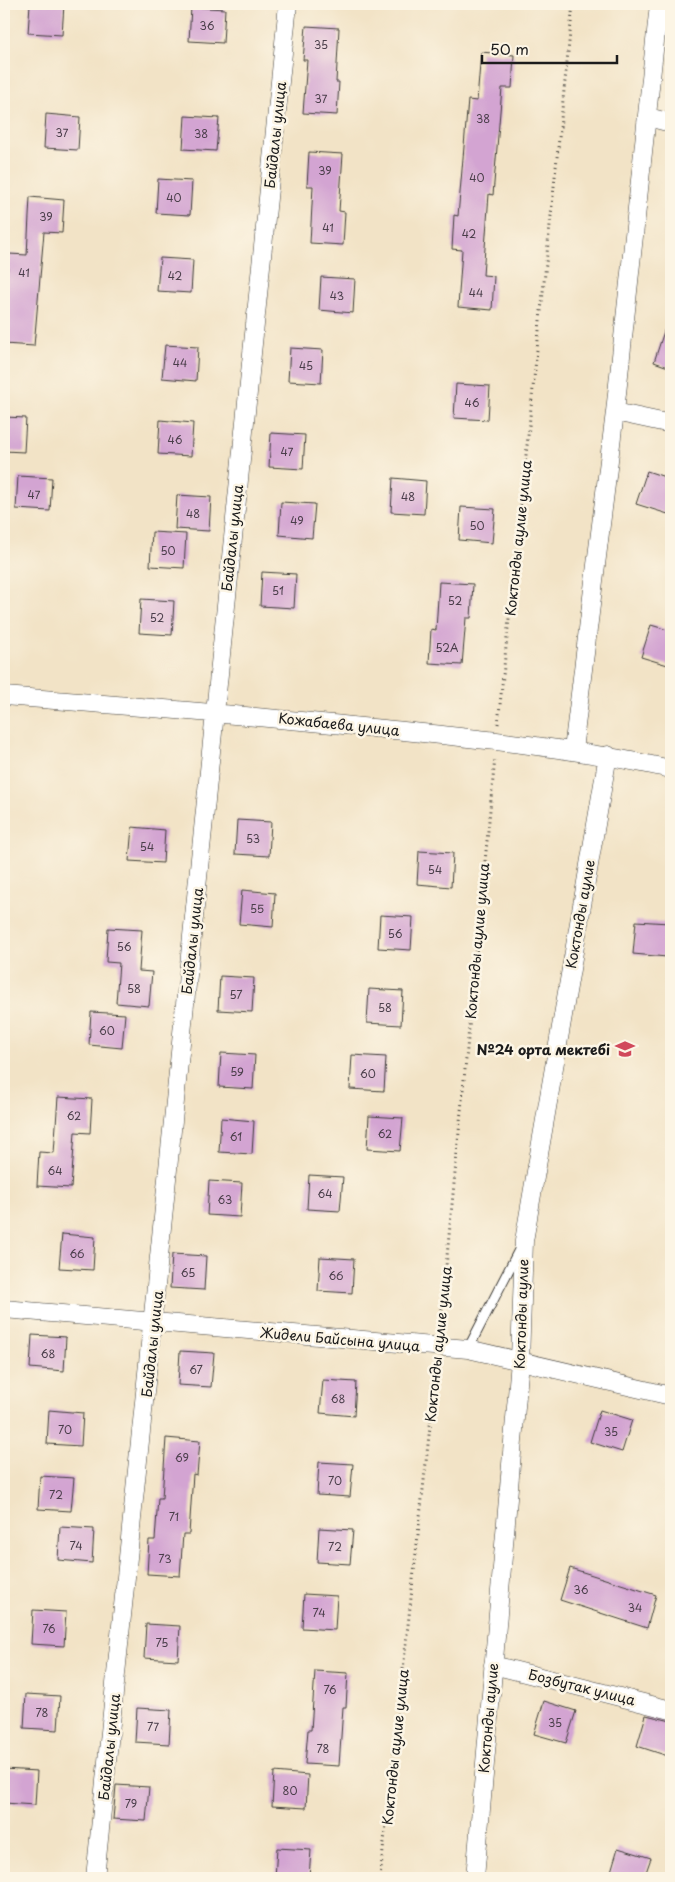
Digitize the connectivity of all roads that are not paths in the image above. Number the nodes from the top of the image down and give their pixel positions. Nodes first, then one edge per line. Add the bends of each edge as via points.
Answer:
1 (288, 4) edge
2 (659, 4) edge
3 (648, 118) junction
4 (671, 122) edge
5 (615, 412) junction
6 (671, 424) edge
7 (4, 696) edge
8 (214, 712) junction
9 (573, 750) junction
10 (608, 755) junction
11 (671, 769) edge
12 (524, 1241) junction
13 (4, 1309) edge
14 (155, 1322) junction
15 (468, 1349) junction
16 (520, 1361) junction
17 (671, 1396) edge
18 (493, 1665) junction
19 (671, 1710) edge
20 (94, 1878) edge
21 (475, 1878) edge

1 - 8 street, Байдалы улица
2 - 3 street
3 - 4 street
3 - 5 street
5 - 6 street
5 - 9 street
7 - 8 street, Кожабаева улица
8 - 9 street, Кожабаева улица
8 - 14 street, Байдалы улица
9 - 10 street, Кожабаева улица
10 - 11 street, Кожабаева улица
10 - 12 street, Коктонды аулие
12 - 15 lane
12 - 16 street, Коктонды аулие
13 - 14 street, Жидели Байсына улица
14 - 15 street, Жидели Байсына улица
14 - 20 street, Байдалы улица
15 - 16 street, Жидели Байсына улица
16 - 17 street, Жидели Байсына улица
16 - 18 street, Коктонды аулие
18 - 19 street, Бозбутак улица
18 - 21 street, Коктонды аулие

